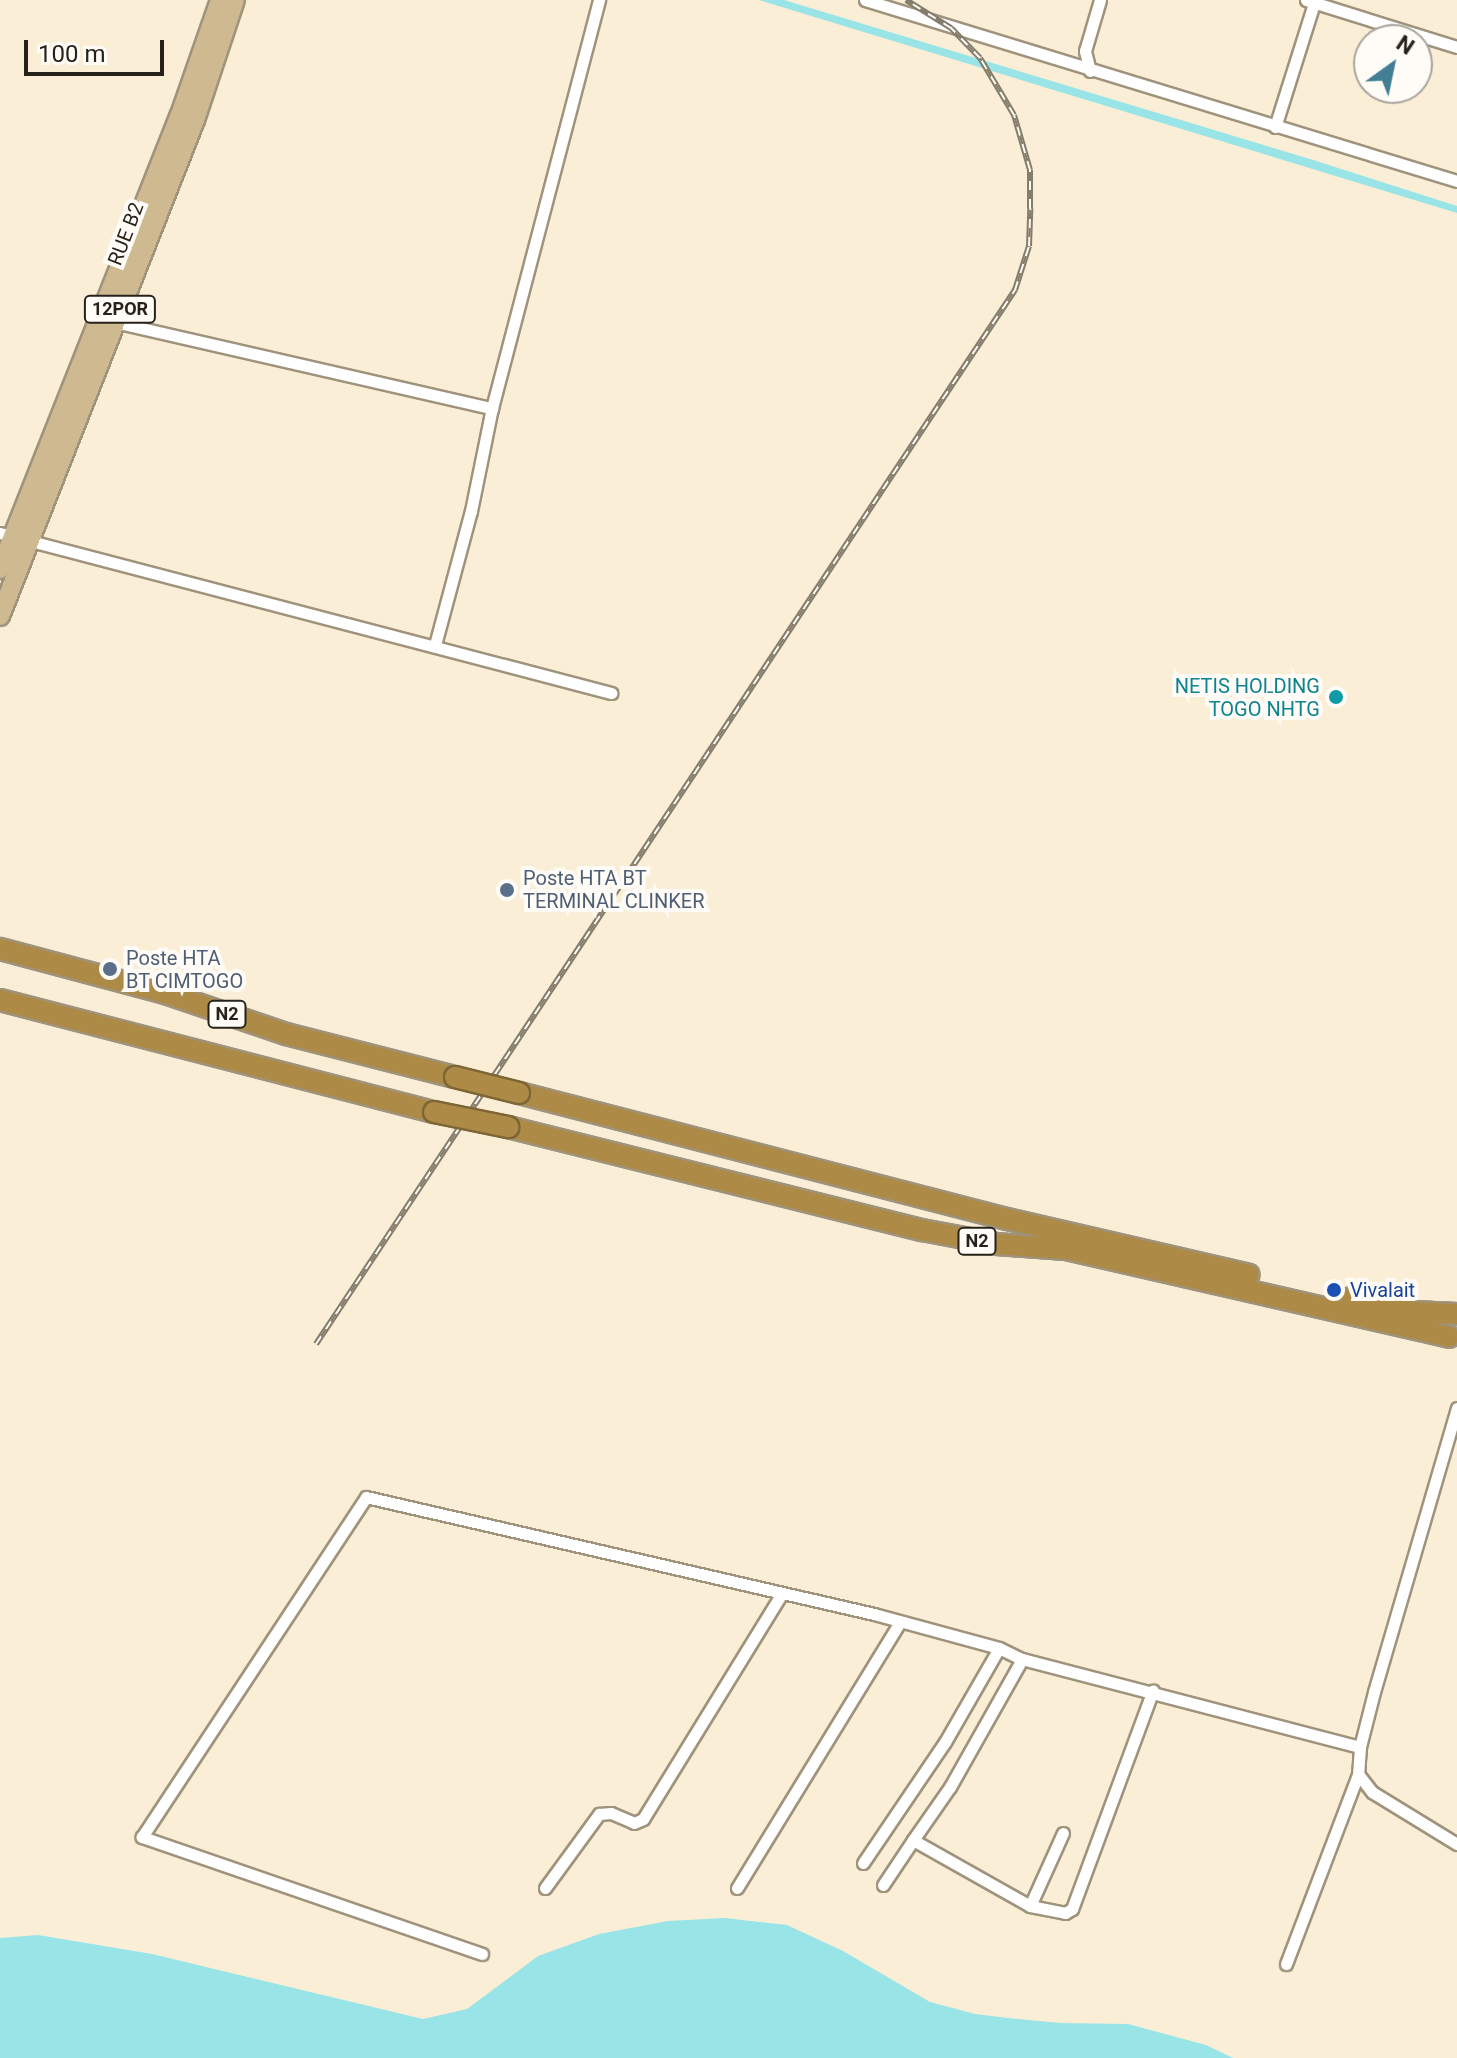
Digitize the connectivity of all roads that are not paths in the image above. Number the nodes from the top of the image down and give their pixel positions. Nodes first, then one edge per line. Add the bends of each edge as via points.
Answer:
1 (220, 0) edge
2 (235, 0) edge
3 (599, 0) edge
4 (865, 0) edge
5 (1100, 0) edge
6 (1312, 1) edge
7 (1457, 47) edge
8 (1090, 71) junction
9 (1275, 127) junction
10 (1457, 181) edge
11 (115, 322) junction
12 (492, 408) junction
13 (14, 537) edge
14 (0, 569) edge
15 (0, 616) edge
16 (435, 645) junction
17 (611, 693) dead end
18 (0, 949) edge
19 (0, 1000) edge
20 (1455, 1330) edge
21 (1457, 1408) edge
22 (782, 1593) junction
23 (899, 1624) junction
24 (999, 1648) junction
25 (1022, 1659) junction
26 (1153, 1690) junction
27 (1360, 1747) junction
28 (1358, 1774) junction
29 (1063, 1833) dead end
30 (913, 1840) junction
31 (1457, 1844) edge
32 (863, 1863) dead end
33 (883, 1885) dead end
34 (545, 1888) dead end
35 (737, 1888) dead end
36 (1030, 1906) junction
37 (482, 1954) dead end
38 (1286, 1964) dead end

1 - 13 main road, RUE B2 / 12POR
2 - 11 main road, RUE B2 / 12POR via 195,120
3 - 12 street
4 - 8 street
5 - 8 street via 1085,51
6 - 7 street
6 - 9 street
8 - 9 street
9 - 10 street
11 - 12 street
11 - 13 main road, RUE B2 / 12POR
12 - 16 street
13 - 14 main road, RUE B2 / 12POR
13 - 15 main road, RUE B2 / 12POR
13 - 16 street
16 - 17 street
18 - 20 highway, N2, bridge via 165,993 286,1034 1007,1219 1403,1309
19 - 20 highway, N2, bridge via 922,1230 996,1244 1066,1249
21 - 27 street
22 - 23 street
22 - 34 street via 643,1819 634,1823 599,1814
22 - 37 street via 366,1497 142,1837
23 - 24 street
23 - 35 street
24 - 25 street
24 - 32 street via 945,1742
25 - 26 street
25 - 30 street via 950,1787
26 - 27 street
26 - 36 street via 1078,1901 1065,1913
27 - 28 street
28 - 31 street via 1372,1792
28 - 38 street
29 - 36 street
30 - 33 street
30 - 36 street

